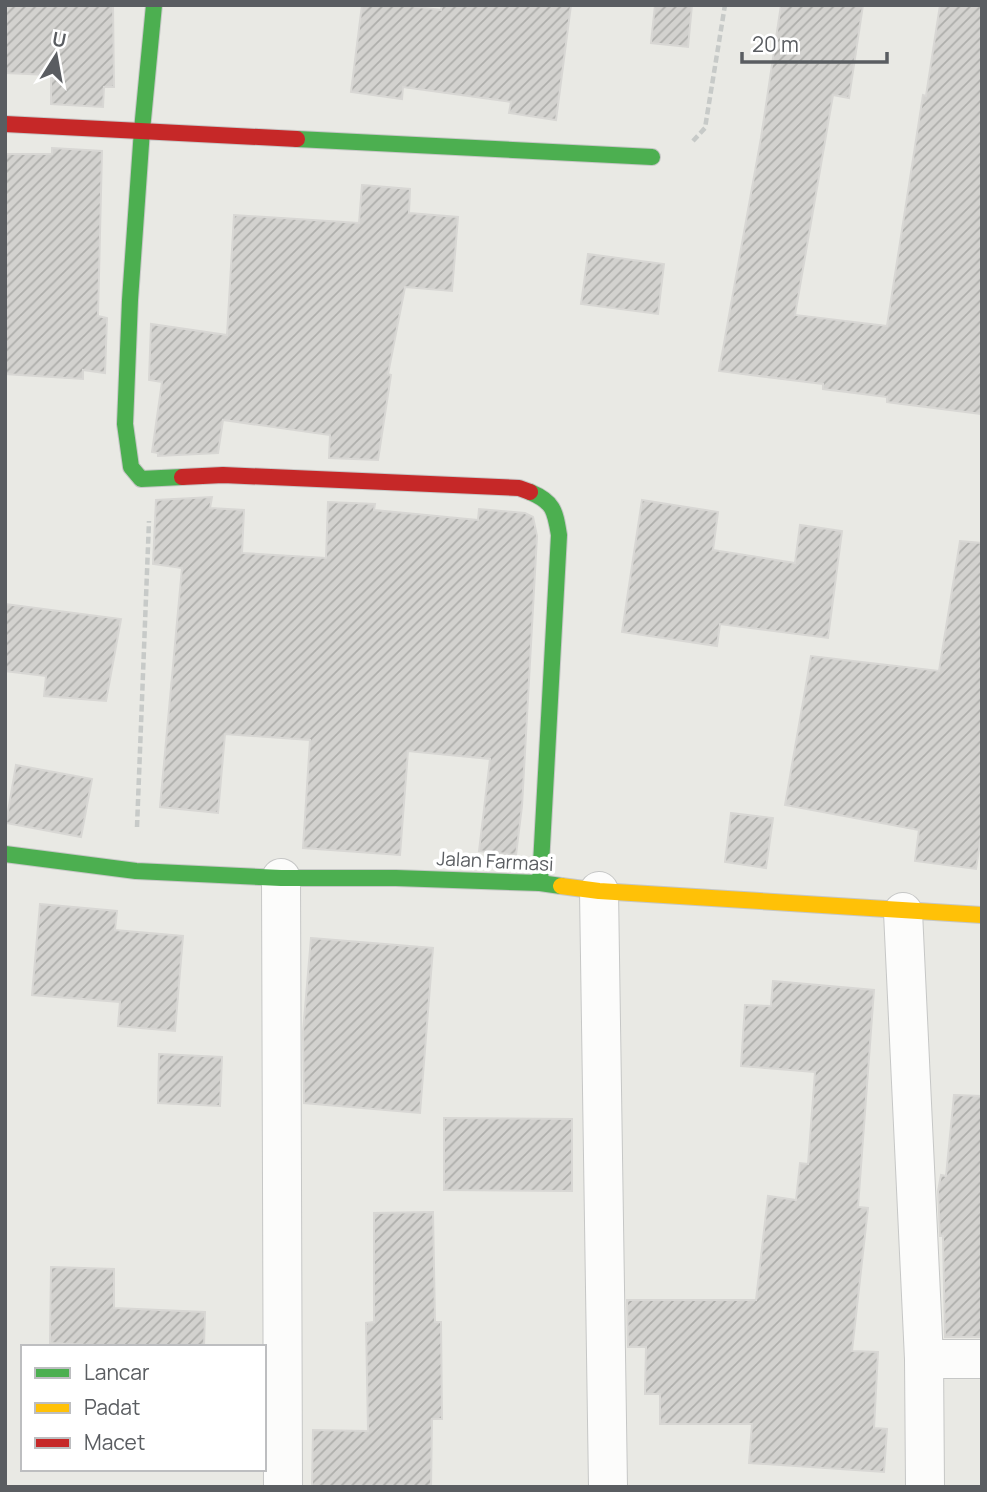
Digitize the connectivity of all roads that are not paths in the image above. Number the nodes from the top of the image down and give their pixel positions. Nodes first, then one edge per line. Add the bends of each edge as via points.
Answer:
1 (154, 5) edge
2 (5, 124) edge
3 (142, 130) junction
4 (652, 158) road end
5 (5, 854) edge
6 (281, 878) junction
7 (540, 883) junction
8 (598, 891) junction
9 (903, 912) junction
10 (982, 915) edge
11 (924, 1359) junction
12 (982, 1359) edge
13 (284, 1487) edge
14 (608, 1487) edge
15 (925, 1487) edge

1 - 3 street
2 - 3 street
3 - 4 street
3 - 7 street via 124,424 131,467 141,478 223,475 491,486 519,488 555,507 559,535
5 - 6 street, Jalan Farmasi via 136,871
6 - 7 street, Jalan Farmasi
6 - 13 street
7 - 8 street, Jalan Farmasi
8 - 9 street, Jalan Farmasi
8 - 14 street
9 - 10 street, Jalan Farmasi
9 - 11 street
11 - 12 street
11 - 15 street

